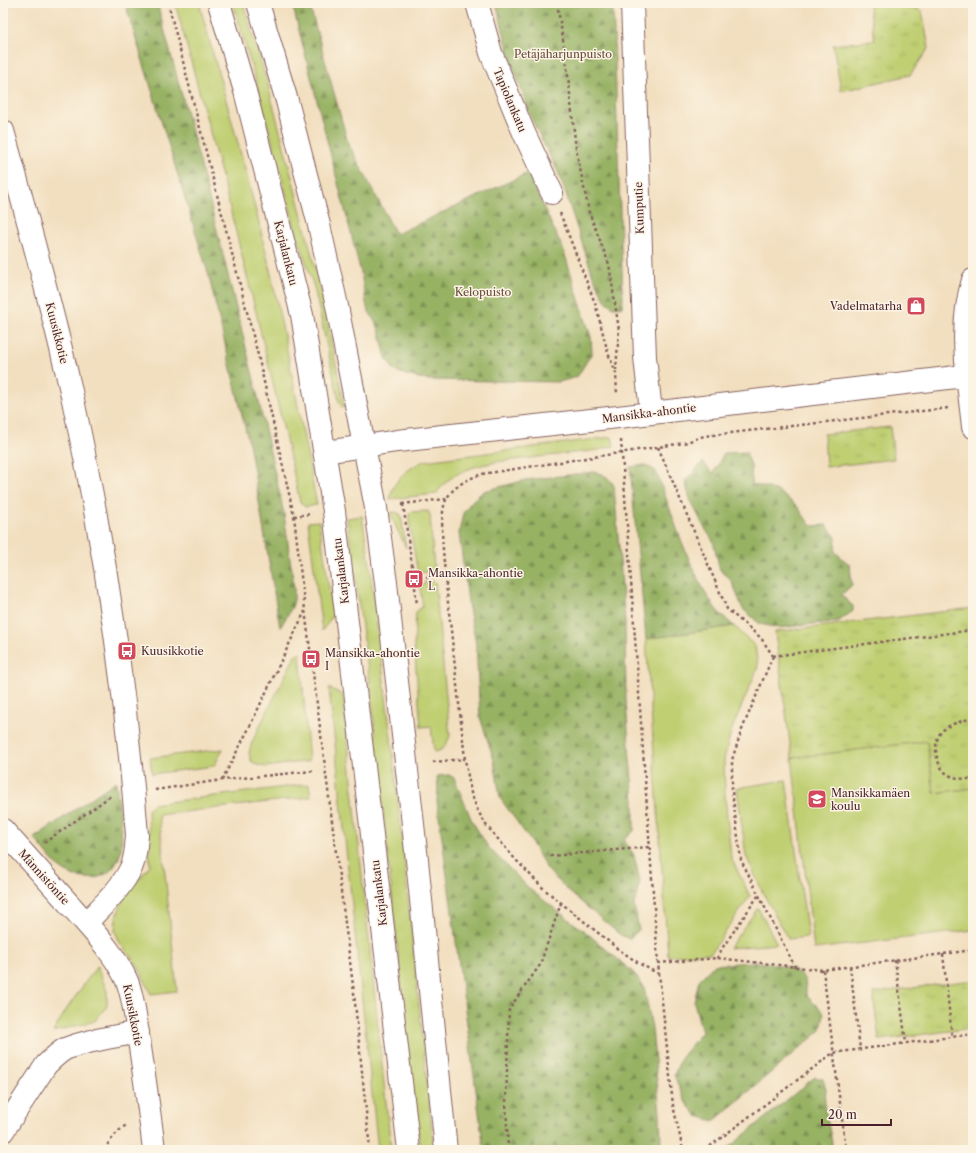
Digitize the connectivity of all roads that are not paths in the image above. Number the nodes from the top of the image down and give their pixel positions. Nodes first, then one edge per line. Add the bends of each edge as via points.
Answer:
1 (219, 3) edge
2 (258, 3) edge
3 (477, 3) edge
4 (632, 3) edge
5 (3, 131) edge
6 (552, 193) road end
7 (973, 280) edge
8 (970, 375) edge
9 (651, 412) junction
10 (973, 427) edge
11 (365, 446) junction
12 (325, 452) junction
13 (3, 830) edge
14 (86, 923) junction
15 (138, 1032) junction
16 (3, 1131) edge
17 (154, 1150) edge
18 (409, 1150) edge
19 (446, 1150) edge

1 - 12 street, Karjalankatu via 245,91 302,315
2 - 11 street via 319,225
3 - 6 street, Tapiolankatu via 491,53
4 - 9 street, Kumputie via 645,357
5 - 14 street, Kuusikkotie via 50,304 86,461 111,612 134,793 137,835 132,868 123,882
7 - 8 street via 964,329
8 - 9 street, Mansikka-ahontie
8 - 10 street
9 - 11 street, Mansikka-ahontie
11 - 12 street, Mansikka-ahontie
11 - 19 street via 386,583
12 - 18 street, Karjalankatu
13 - 14 street, Männistöntie
14 - 15 street, Kuusikkotie via 117,962 127,982
15 - 16 street via 78,1045 55,1056 46,1065
15 - 17 street, Kuusikkotie

